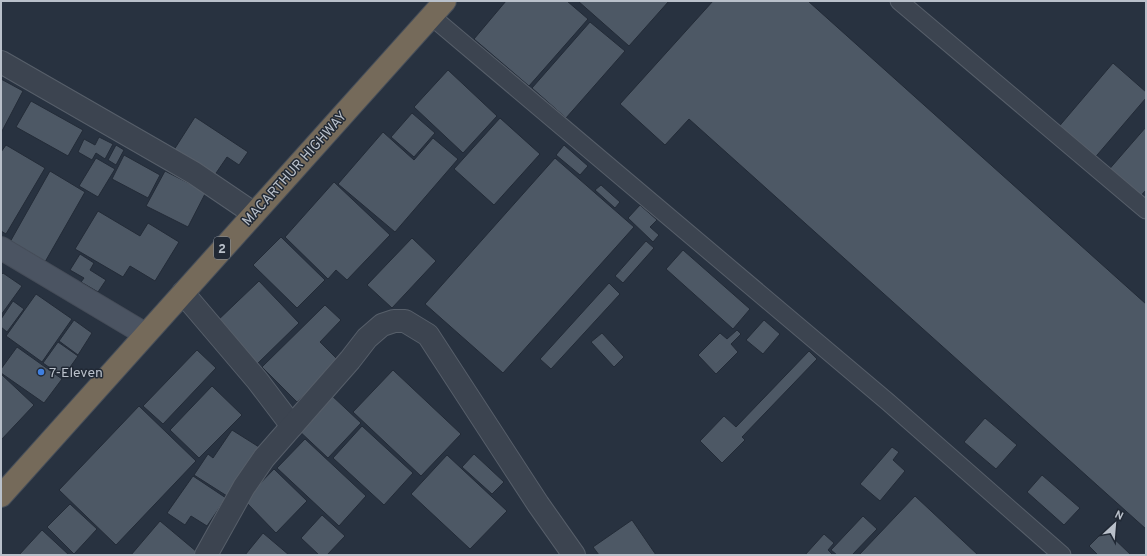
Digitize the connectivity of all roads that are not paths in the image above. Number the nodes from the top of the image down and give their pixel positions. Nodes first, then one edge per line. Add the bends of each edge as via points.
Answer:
1 (899, 1) edge
2 (438, 8) edge
3 (1, 62) edge
4 (1146, 210) edge
5 (253, 213) junction
6 (1, 248) edge
7 (183, 293) junction
8 (145, 334) junction
9 (292, 426) junction
10 (1, 496) edge
11 (206, 555) edge
12 (574, 555) edge
13 (1062, 555) edge

1 - 4 lane
2 - 5 highway, MACARTHUR HIGHWAY / 2
2 - 13 lane
3 - 5 street via 194,174
5 - 7 highway, MACARTHUR HIGHWAY / 2
6 - 8 street
7 - 8 highway, MACARTHUR HIGHWAY / 2
7 - 9 street via 257,380
8 - 10 highway, MACARTHUR HIGHWAY / 2
9 - 11 street via 264,458 244,487
9 - 12 street via 367,338 382,325 405,321 414,325 428,335

